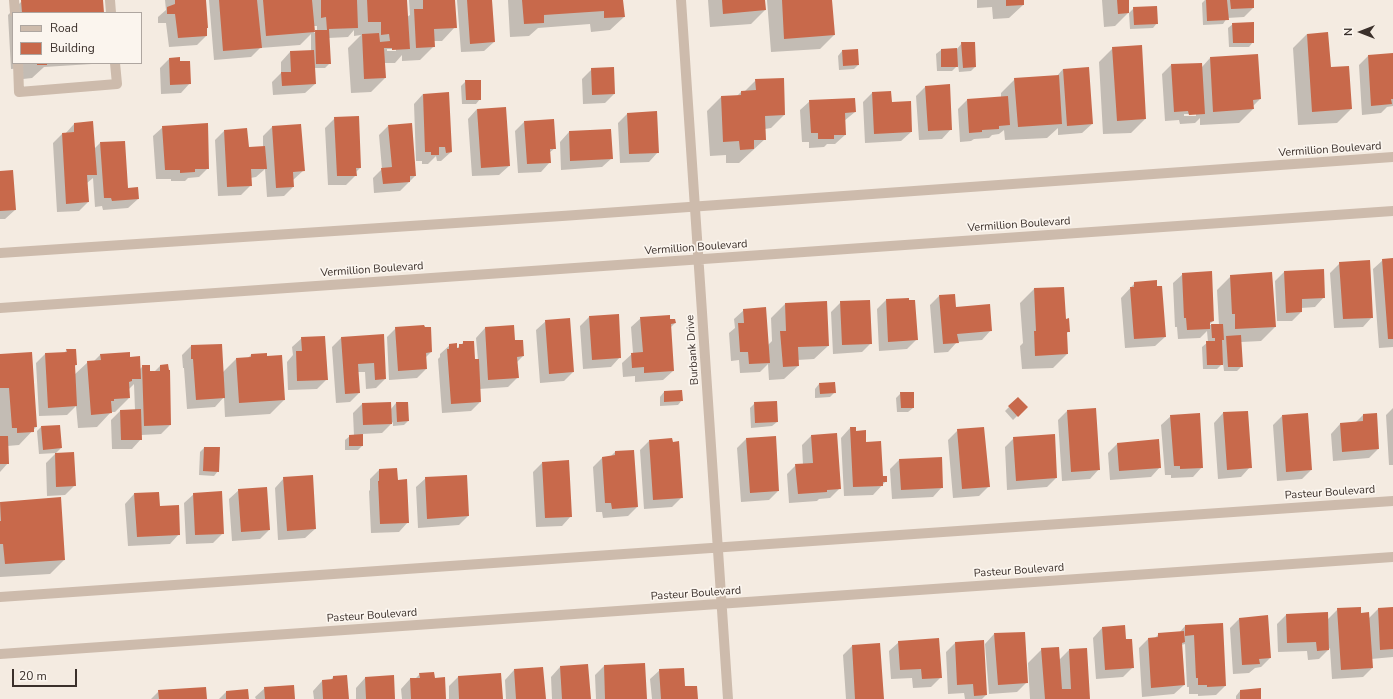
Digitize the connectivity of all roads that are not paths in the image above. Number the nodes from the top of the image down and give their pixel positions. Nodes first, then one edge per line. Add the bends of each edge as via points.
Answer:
1 (14, 0) edge
2 (110, 0) edge
3 (682, 0) edge
4 (15, 12) edge
5 (111, 12) edge
6 (18, 64) edge
7 (115, 64) edge
8 (1393, 157) edge
9 (695, 207) junction
10 (1393, 211) edge
11 (0, 253) edge
12 (699, 259) junction
13 (0, 308) edge
14 (1393, 501) edge
15 (718, 547) junction
16 (1393, 557) edge
17 (0, 597) edge
18 (722, 604) junction
19 (0, 654) edge
20 (728, 699) edge

1 - 4 street
2 - 5 street
3 - 9 street, Burbank Drive
6 - 7 street via 19,92 117,84
8 - 9 street, Vermillion Boulevard
9 - 11 street, Vermillion Boulevard
9 - 12 street, Burbank Drive
10 - 12 street, Vermillion Boulevard
12 - 13 street, Vermillion Boulevard
12 - 15 street, Burbank Drive
14 - 15 street, Pasteur Boulevard
15 - 17 street, Pasteur Boulevard
15 - 18 street, Burbank Drive
16 - 18 street, Pasteur Boulevard
18 - 19 street, Pasteur Boulevard
18 - 20 street, Burbank Drive

